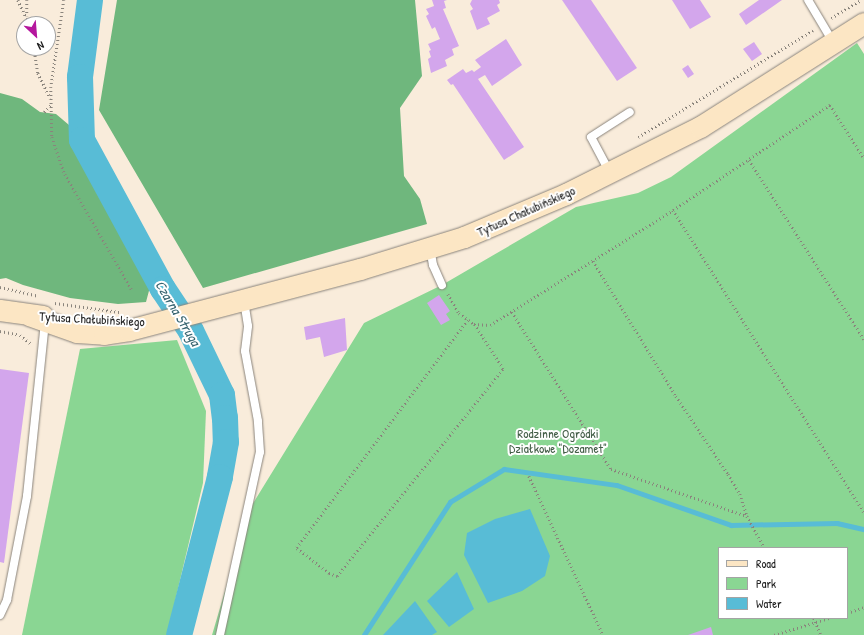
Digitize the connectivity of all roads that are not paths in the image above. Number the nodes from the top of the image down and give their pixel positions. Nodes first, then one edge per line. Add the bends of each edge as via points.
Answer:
1 (808, 0) edge
2 (864, 23) edge
3 (834, 43) junction
4 (630, 112) dead end
5 (610, 172) junction
6 (430, 248) junction
7 (442, 285) road end
8 (244, 299) junction
9 (0, 310) edge
10 (43, 313) junction
11 (0, 615) edge
12 (220, 635) edge

1 - 3 lane
2 - 3 street, Tytusa Chałubińskiego
3 - 5 street, Tytusa Chałubińskiego via 734,108
4 - 5 lane via 591,137
5 - 6 street, Tytusa Chałubińskiego via 508,220
6 - 7 lane via 432,265
6 - 8 street, Tytusa Chałubińskiego
8 - 10 street, Tytusa Chałubińskiego via 104,334 77,332
8 - 12 lane via 248,326 245,351 258,421 260,452
9 - 10 street, Tytusa Chałubińskiego
10 - 11 lane via 28,496 7,600

